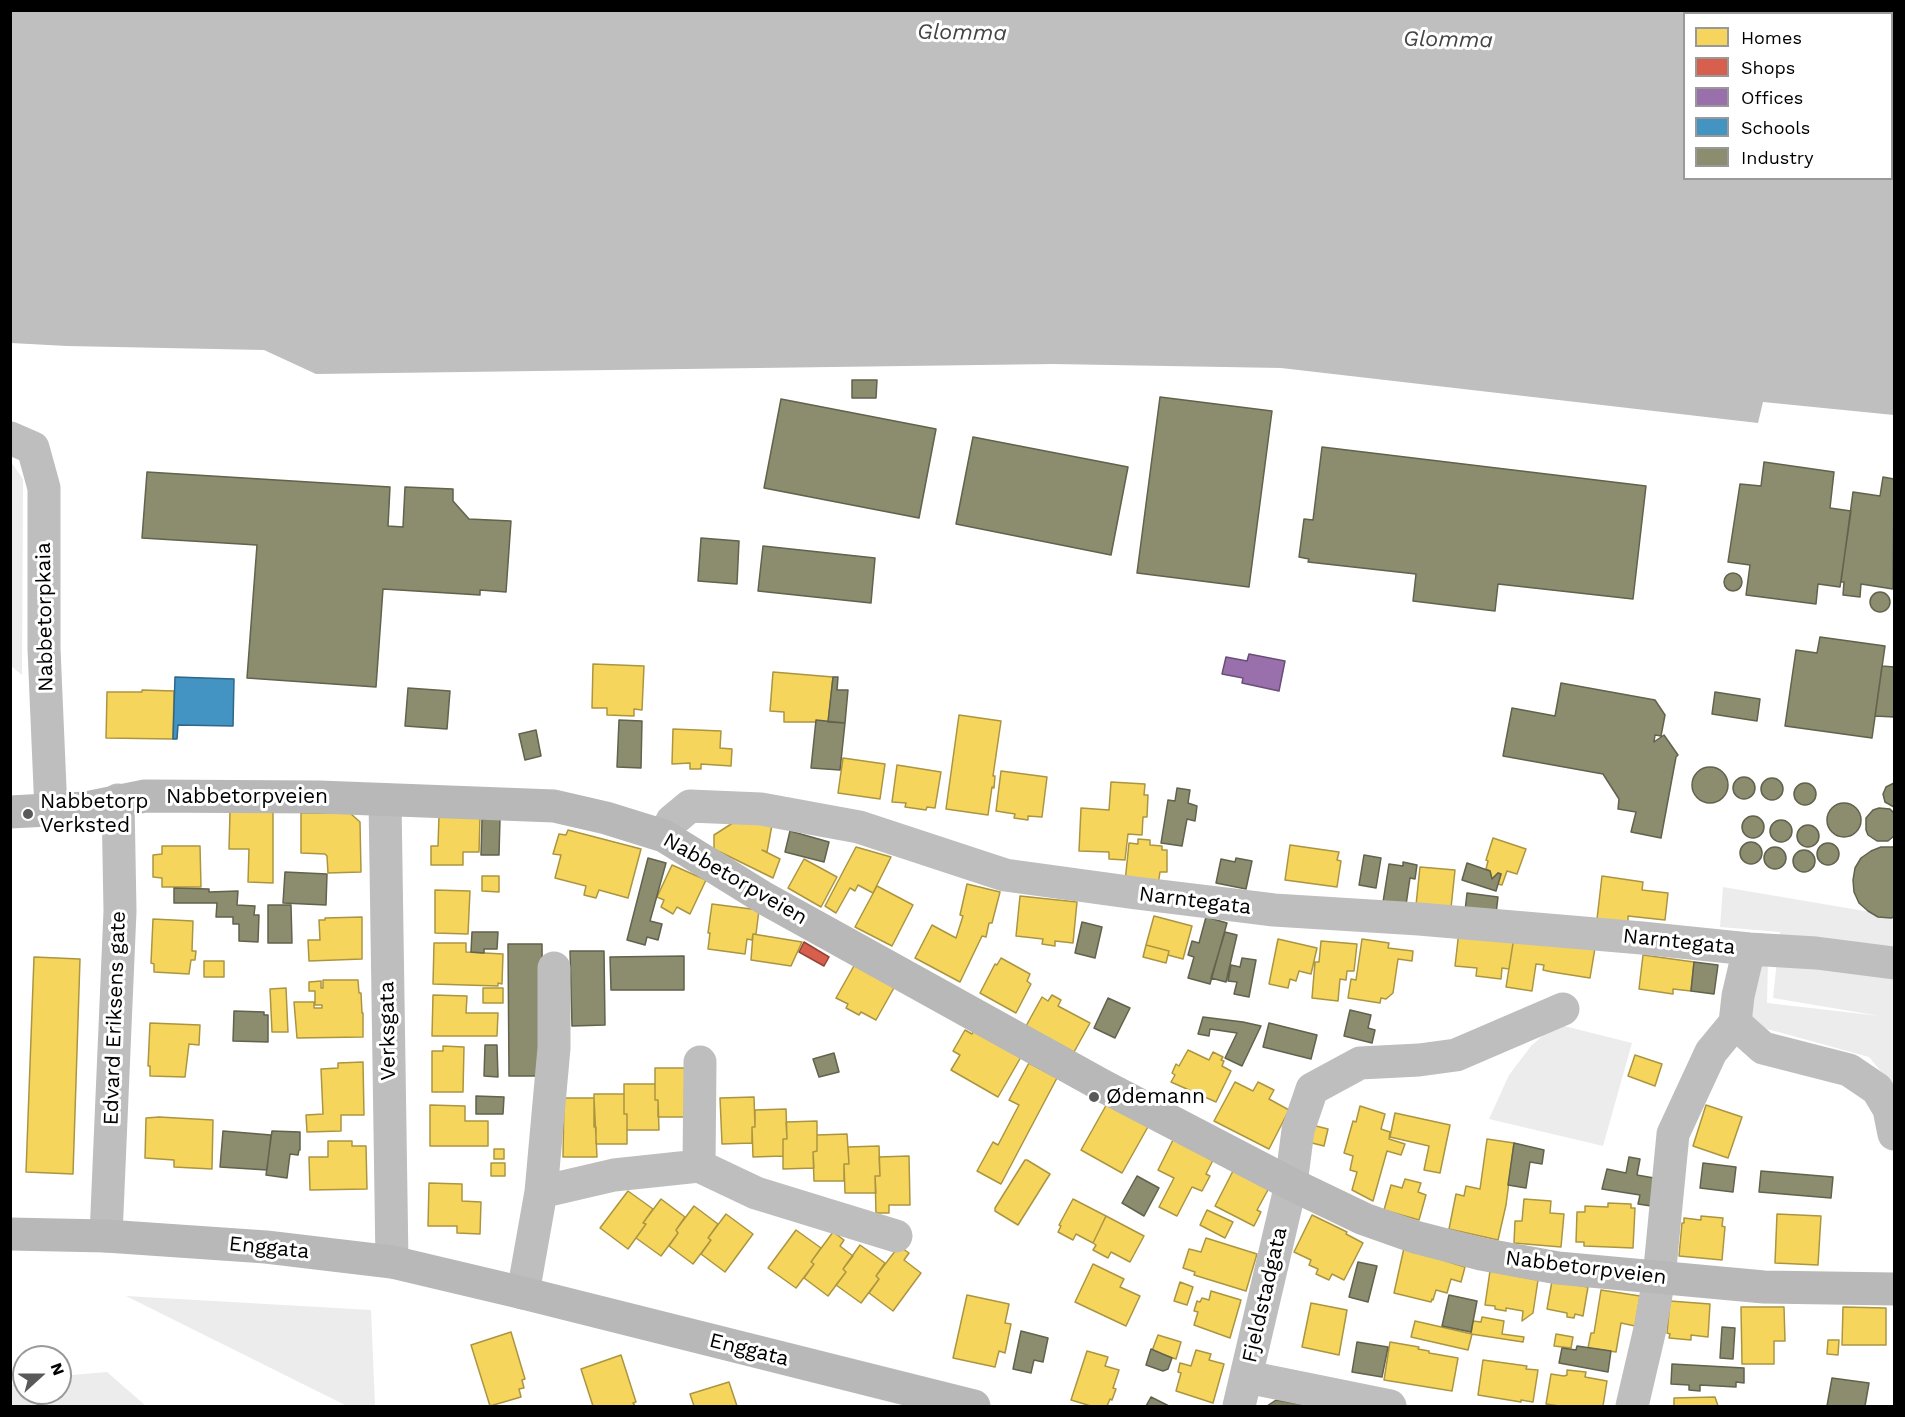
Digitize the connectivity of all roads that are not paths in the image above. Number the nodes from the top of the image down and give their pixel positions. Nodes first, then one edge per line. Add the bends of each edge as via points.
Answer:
1 (10, 438) edge
2 (118, 800) junction
3 (385, 800) junction
4 (51, 811) junction
5 (10, 812) edge
6 (664, 836) junction
7 (1749, 949) junction
8 (1894, 963) edge
9 (554, 968) dead end
10 (1563, 1009) dead end
11 (1735, 1023) junction
12 (700, 1062) dead end
13 (1894, 1134) edge
14 (699, 1166) junction
15 (1291, 1184) junction
16 (541, 1192) junction
17 (10, 1234) edge
18 (106, 1236) junction
19 (896, 1236) dead end
20 (392, 1262) junction
21 (1659, 1278) junction
22 (1894, 1289) edge
23 (524, 1293) junction
24 (1243, 1392) edge
25 (974, 1407) edge
26 (1390, 1407) edge
27 (1632, 1407) edge

1 - 4 street, Nabbetorpkaia via 33,448 44,488 44,649
2 - 3 main road, Nabbetorpveien via 145,796
2 - 4 main road, Nabbetorpveien
2 - 18 street, Edvard Eriksens gate via 120,911
3 - 6 main road, Nabbetorpveien via 554,806
3 - 20 street, Verksgata
4 - 5 main road, Nabbetorpveien
6 - 7 street, Narntegata via 672,821 690,806 761,809 859,827 1005,875 1075,885 1274,910
6 - 15 main road, Nabbetorpveien via 764,898 1105,1087
7 - 8 street, Narntegata
7 - 11 street, Narntegata
9 - 16 street via 554,1048
10 - 15 street via 1456,1055 1360,1064 1312,1089 1298,1130
11 - 13 street via 1763,1048 1849,1071 1877,1089 1889,1109
11 - 21 street via 1711,1052 1673,1134
12 - 14 street
14 - 16 street via 614,1175
14 - 19 street via 756,1193
15 - 21 main road, Nabbetorpveien via 1364,1219 1426,1240 1558,1268
15 - 24 street, Fjeldstadgata
16 - 23 street
17 - 18 main road, Enggata
18 - 20 main road, Enggata via 266,1247
20 - 23 main road, Enggata
21 - 22 main road, Nabbetorpveien via 1764,1287
21 - 27 street
23 - 25 main road, Enggata
24 - 26 street

